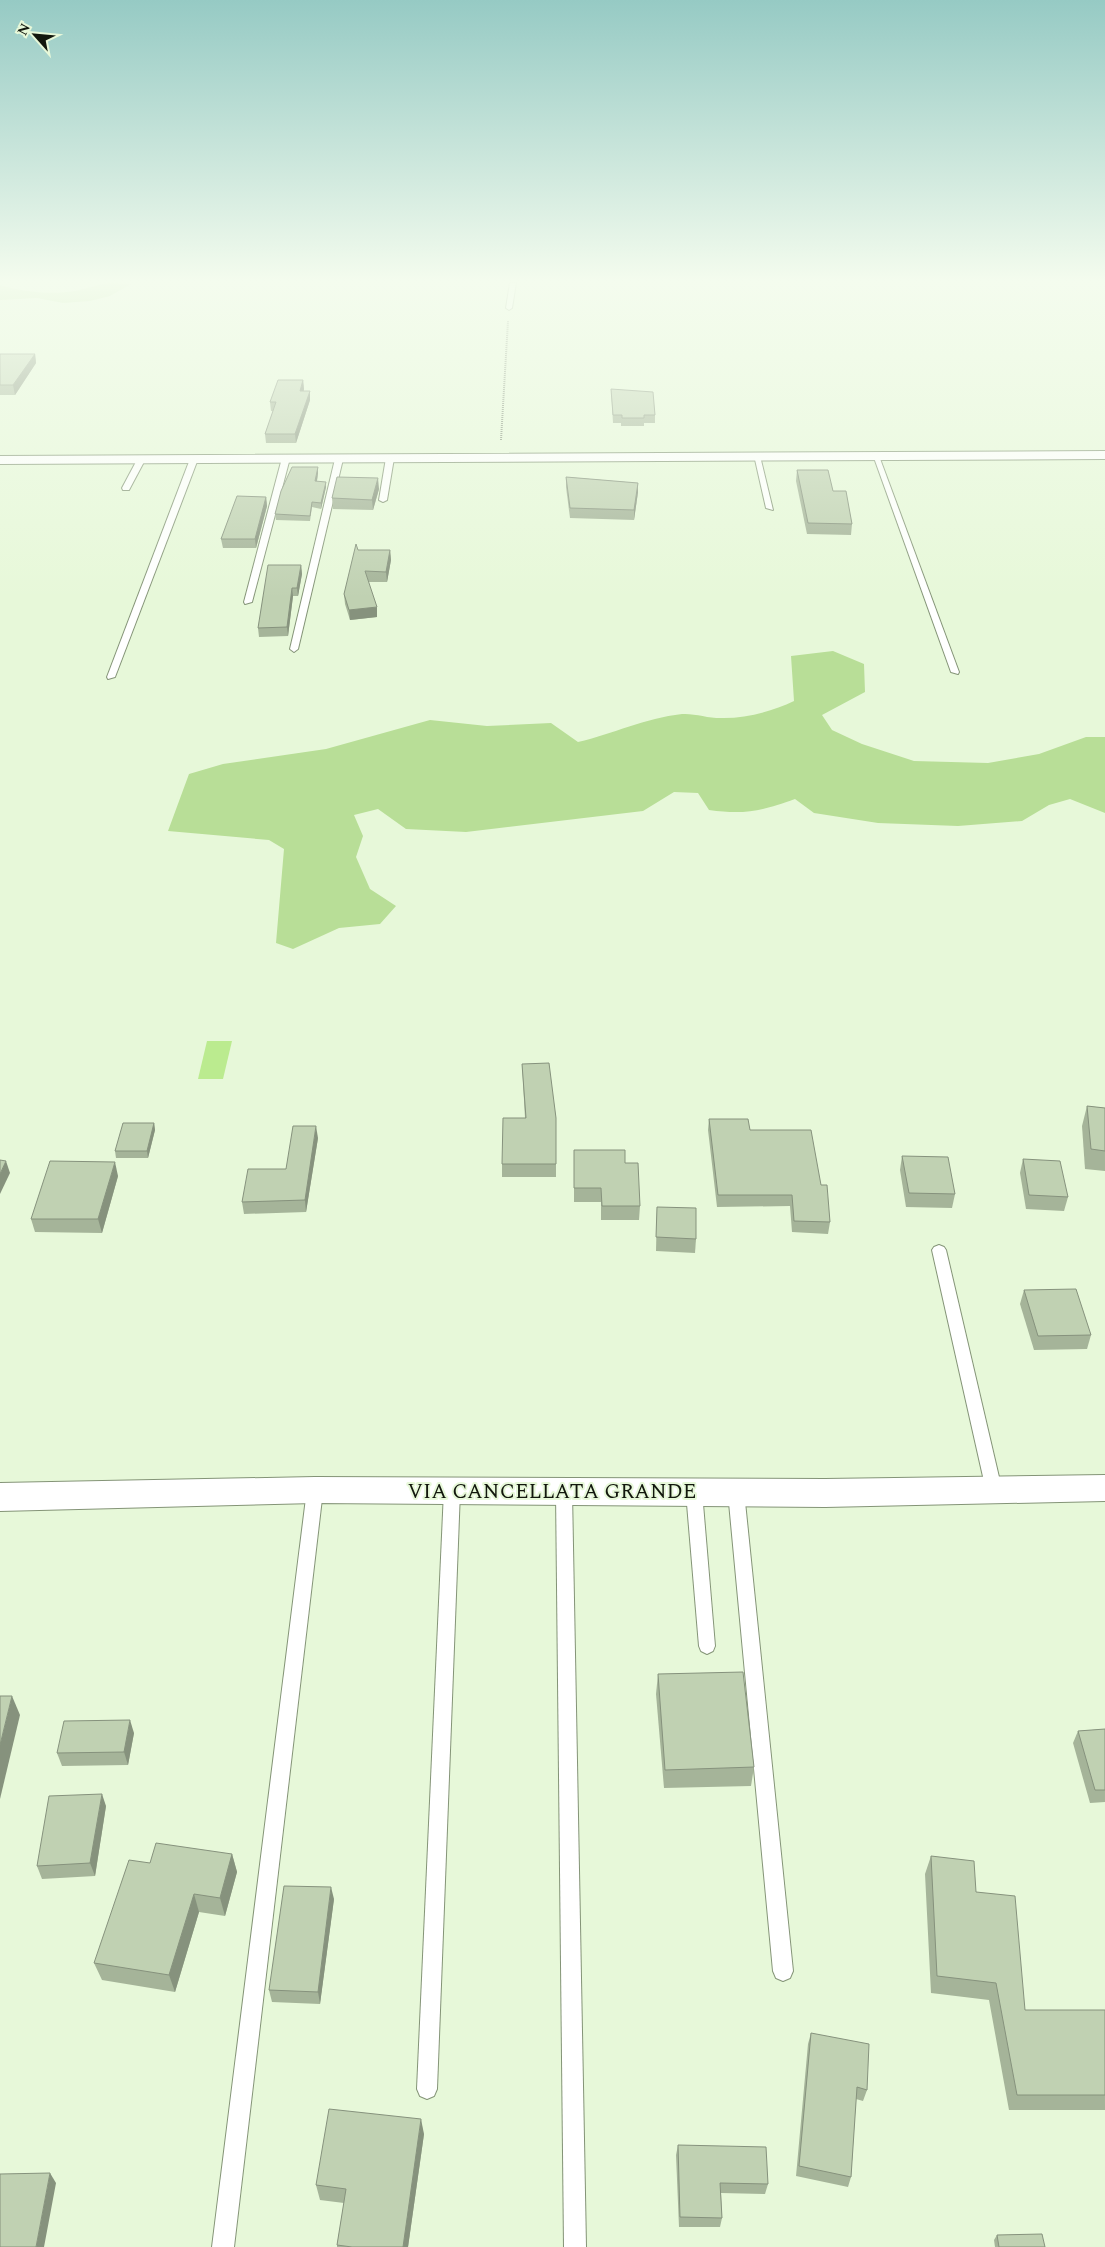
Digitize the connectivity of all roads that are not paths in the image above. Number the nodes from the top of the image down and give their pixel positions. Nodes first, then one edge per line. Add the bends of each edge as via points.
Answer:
1 (1105, 455) edge
2 (756, 456) junction
3 (875, 456) junction
4 (286, 458) junction
5 (390, 458) junction
6 (194, 459) junction
7 (339, 459) junction
8 (0, 460) edge
9 (141, 460) junction
10 (126, 488) dead end
11 (383, 500) dead end
12 (770, 508) dead end
13 (248, 602) dead end
14 (294, 648) dead end
15 (955, 672) dead end
16 (111, 677) dead end
17 (939, 1250) dead end
18 (1105, 1488) edge
19 (315, 1490) junction
20 (994, 1490) junction
21 (452, 1491) junction
22 (564, 1492) junction
23 (694, 1492) junction
24 (736, 1492) junction
25 (0, 1497) edge
26 (707, 1646) dead end
27 (783, 1971) dead end
28 (427, 2089) dead end
29 (224, 2247) edge
30 (575, 2247) edge

1 - 3 street
2 - 3 street
2 - 5 street
2 - 12 lane
3 - 15 lane
4 - 6 street
4 - 7 street
4 - 13 lane
5 - 7 street
5 - 11 lane
6 - 9 street
6 - 16 lane
7 - 14 lane
8 - 9 street
9 - 10 lane
17 - 20 lane
18 - 20 street, VIA CANCELLATA GRANDE
19 - 21 street, VIA CANCELLATA GRANDE
19 - 25 street, VIA CANCELLATA GRANDE
19 - 29 lane
20 - 24 street, VIA CANCELLATA GRANDE
21 - 22 street, VIA CANCELLATA GRANDE
21 - 28 lane
22 - 23 street, VIA CANCELLATA GRANDE
22 - 30 lane
23 - 24 street, VIA CANCELLATA GRANDE
23 - 26 lane
24 - 27 lane

